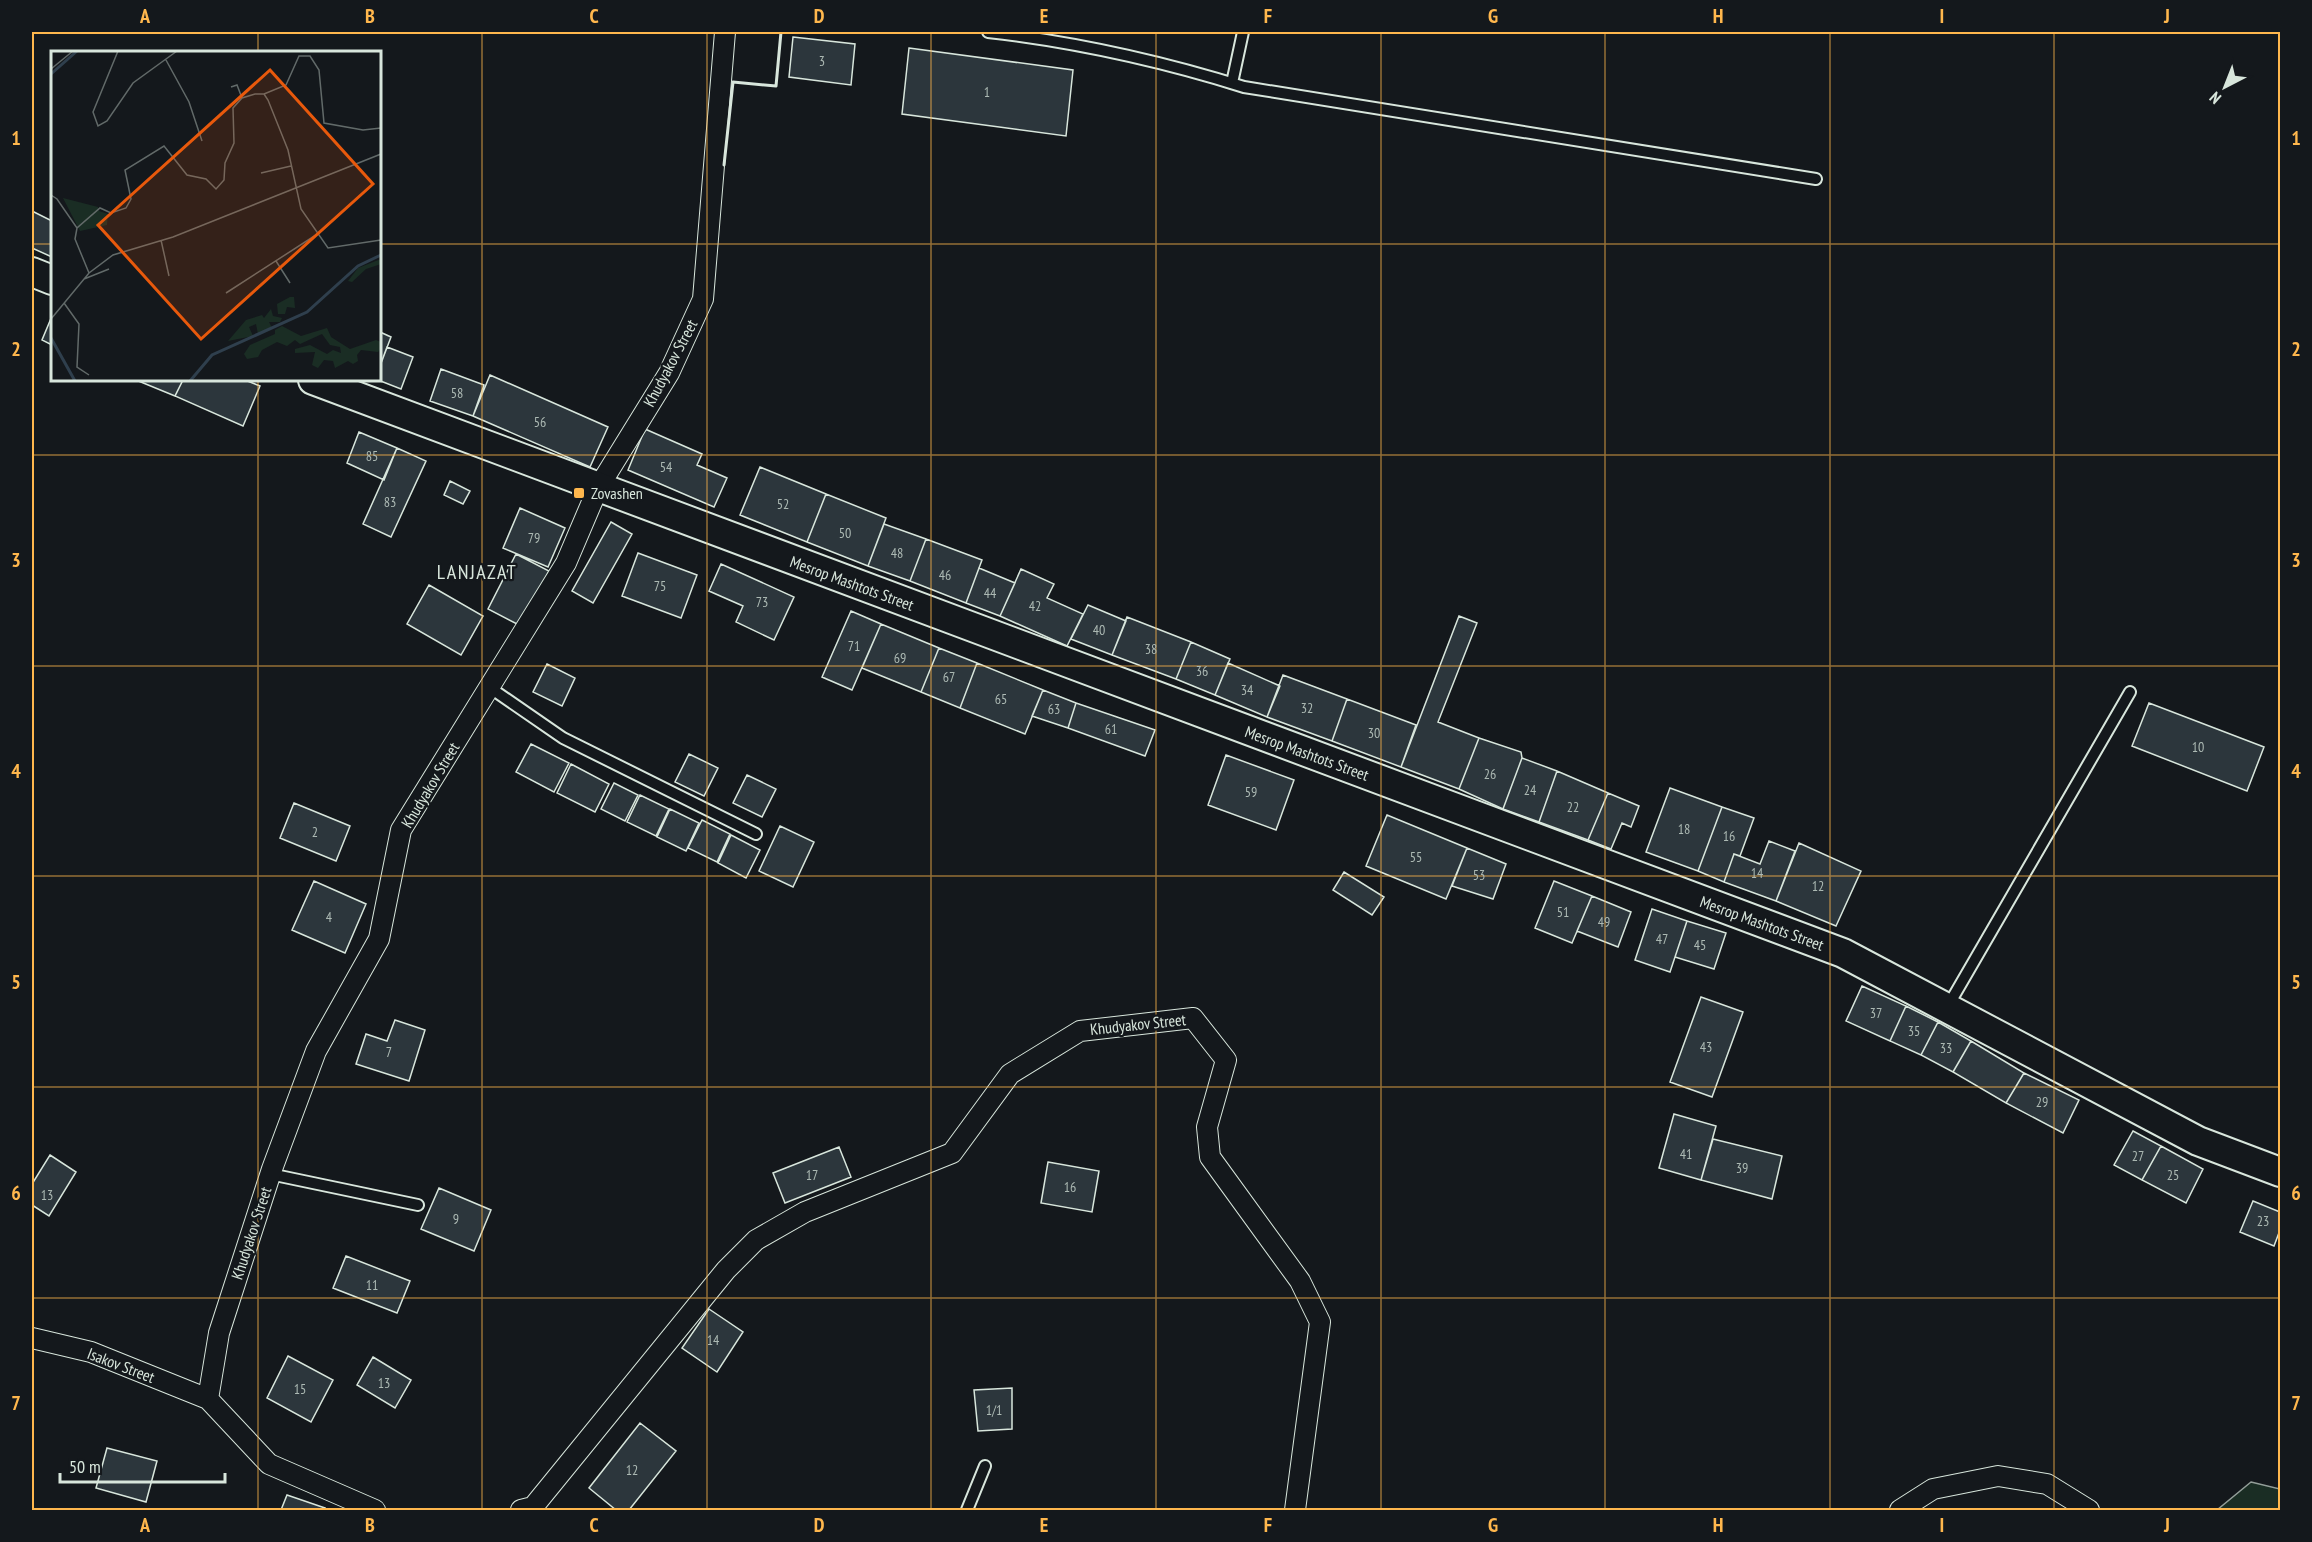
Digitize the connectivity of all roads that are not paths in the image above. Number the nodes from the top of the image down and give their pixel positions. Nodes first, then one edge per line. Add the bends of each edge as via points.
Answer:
1 (725, 32) edge
2 (988, 32) edge
3 (1243, 32) edge
4 (1232, 83) junction
5 (1816, 179) dead end
6 (32, 272) edge
7 (51, 280) edge
8 (316, 381) edge
9 (598, 488) junction
10 (489, 687) junction
11 (2130, 692) dead end
12 (756, 834) dead end
13 (1946, 1009) junction
14 (2280, 1173) edge
15 (270, 1174) junction
16 (418, 1205) dead end
17 (32, 1338) edge
18 (208, 1399) junction
19 (985, 1466) dead end
20 (375, 1510) edge
21 (521, 1510) edge
22 (967, 1510) edge
23 (1295, 1510) edge
24 (1900, 1510) edge
25 (2089, 1510) edge

1 - 9 street, Khudyakov Street via 703,299 669,373
2 - 4 lane via 1048,39
3 - 4 lane
4 - 5 lane
6 - 7 street
8 - 9 street, Mesrop Mashtots Street
9 - 10 street, Khudyakov Street via 566,563
9 - 13 street, Mesrop Mashtots Street via 1843,953
10 - 12 lane via 563,738
10 - 15 street, Khudyakov Street via 401,830 379,939 316,1051
11 - 13 lane
13 - 14 street, Mesrop Mashtots Street via 2199,1141
15 - 16 lane
15 - 18 street, Khudyakov Street via 219,1333
17 - 18 street, Isakov Street via 91,1352
18 - 20 street via 269,1464
19 - 22 lane
21 - 23 street, Khudyakov Street via 533,1507 726,1270 756,1240 805,1212 952,1153 1010,1074 1080,1031 1193,1018 1226,1060 1207,1127 1209,1157 1300,1281 1320,1322
24 - 25 street via 1933,1489 1998,1476 2047,1484

